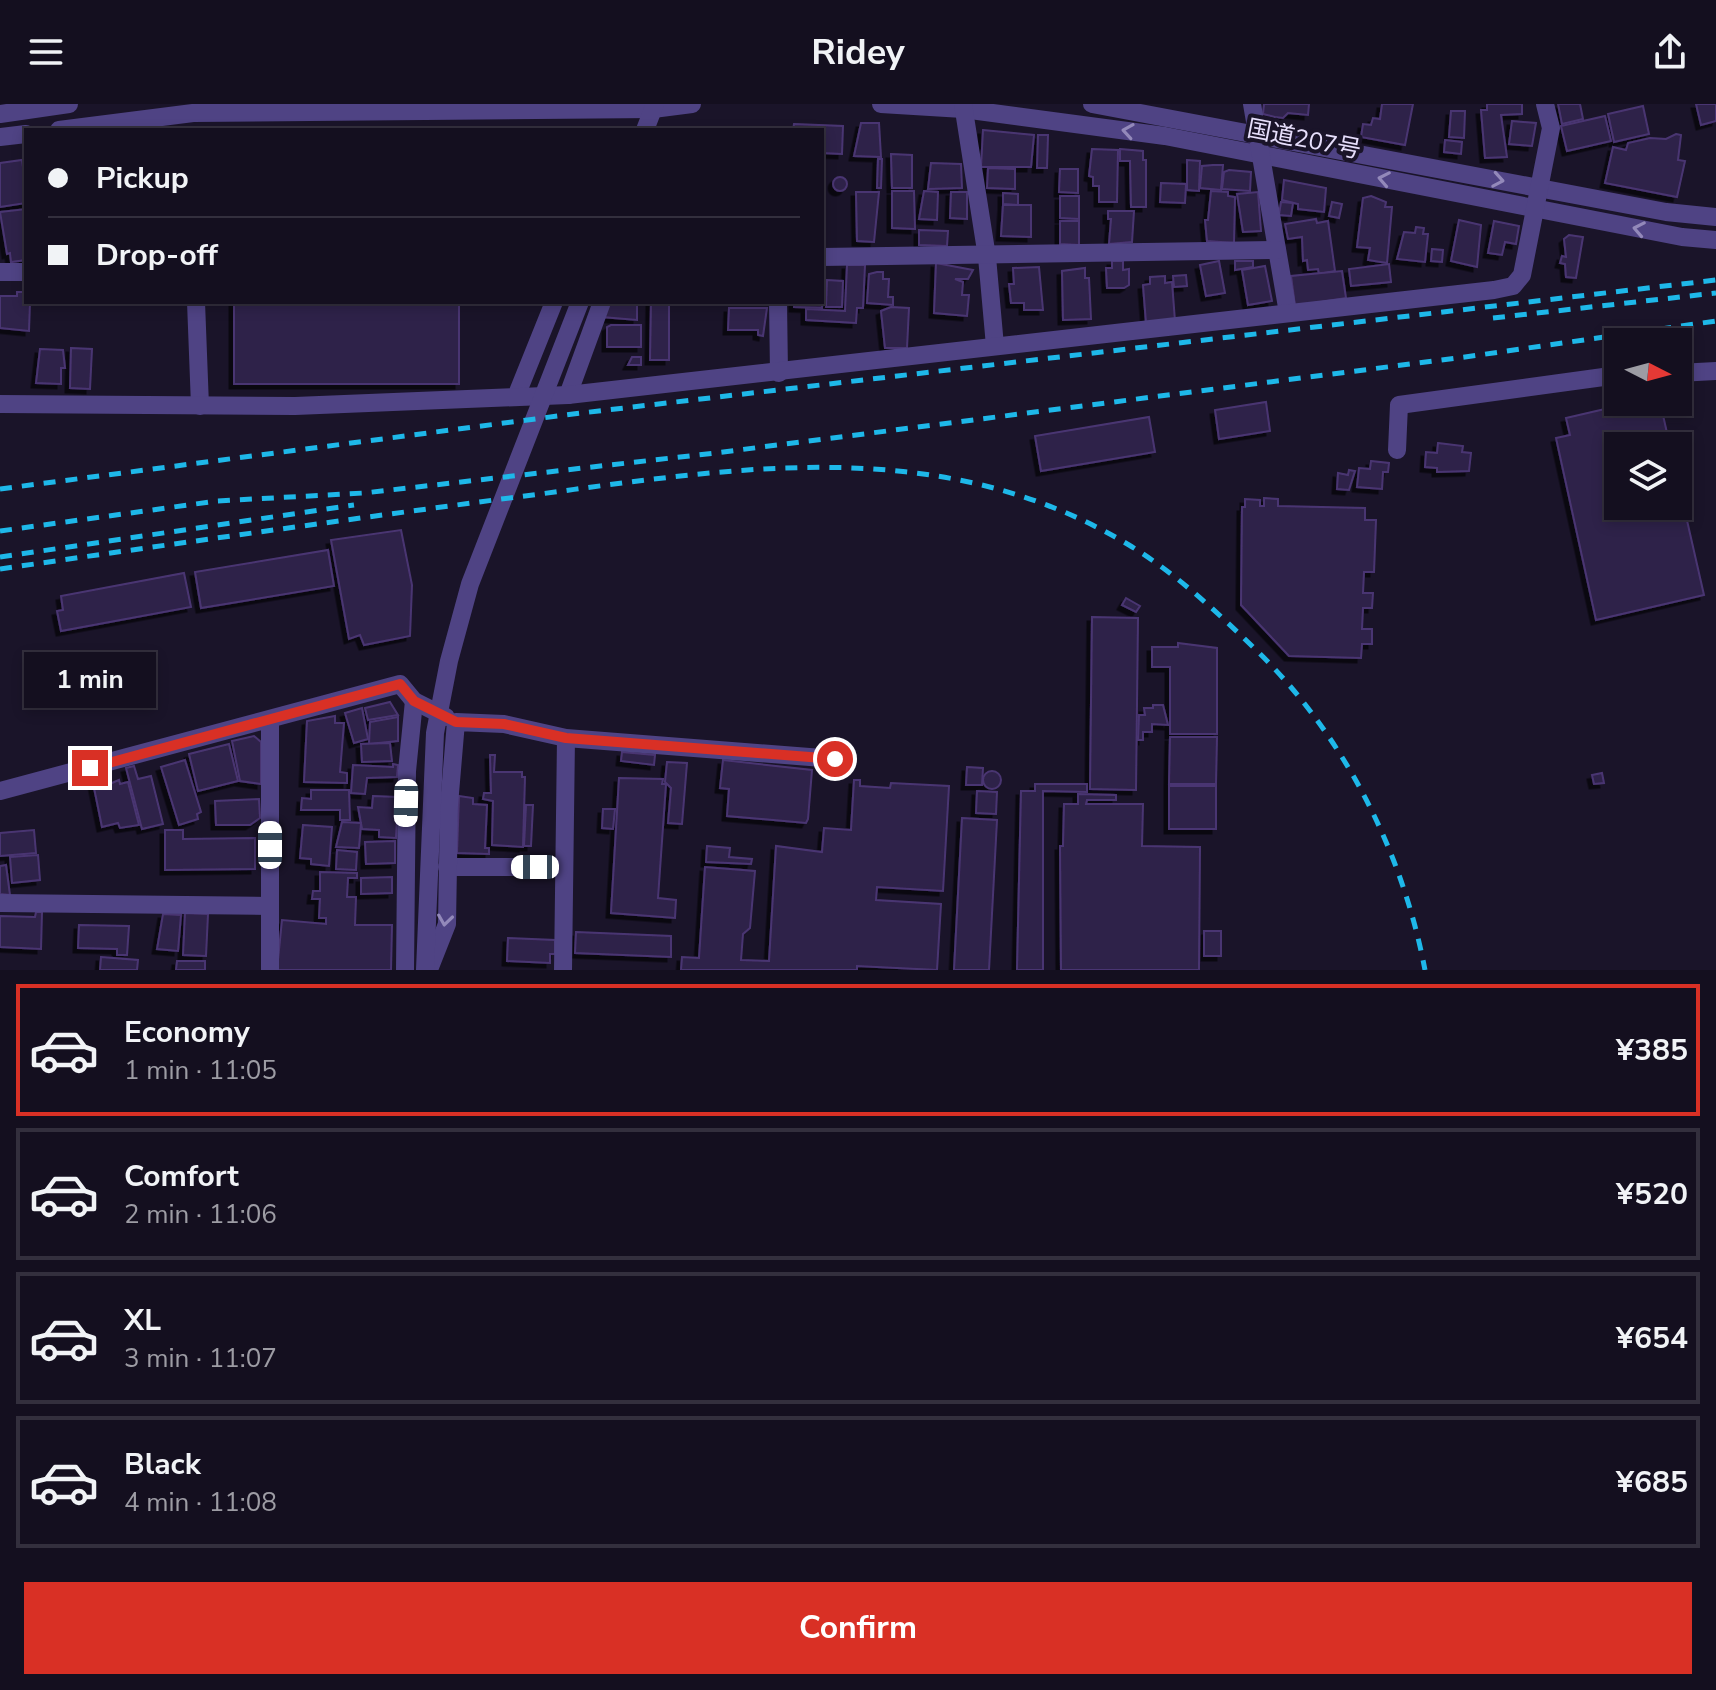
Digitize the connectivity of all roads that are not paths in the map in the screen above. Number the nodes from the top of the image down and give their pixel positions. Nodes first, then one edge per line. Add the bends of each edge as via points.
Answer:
1 (69, 104) edge
2 (692, 104) edge
3 (881, 104) edge
4 (1092, 104) edge
5 (1252, 104) edge
6 (1545, 104) edge
7 (963, 106) edge
8 (654, 107) edge
9 (1072, 113) edge
10 (0, 114) edge
11 (192, 116) edge
12 (78, 128) edge
13 (645, 128) edge
14 (24, 134) edge
15 (1258, 136) junction
16 (0, 137) edge
17 (1261, 156) junction
18 (1539, 188) junction
19 (1535, 208) junction
20 (1716, 217) edge
21 (1716, 240) edge
22 (1277, 250) junction
23 (824, 257) edge
24 (987, 257) junction
25 (0, 272) edge
26 (24, 272) edge
27 (196, 304) edge
28 (553, 304) edge
29 (580, 304) edge
30 (601, 304) edge
31 (778, 304) edge
32 (1288, 313) junction
33 (995, 346) junction
34 (1716, 371) edge
35 (1692, 372) edge
36 (779, 373) junction
37 (1604, 377) edge
38 (517, 394) junction
39 (568, 395) junction
40 (0, 404) edge
41 (200, 406) junction
42 (1397, 450) dead end
43 (414, 701) junction
44 (270, 721) junction
45 (456, 722) junction
46 (566, 738) junction
47 (835, 759) dead end
48 (0, 791) edge
49 (447, 867) junction
50 (564, 867) junction
51 (0, 903) edge
52 (270, 906) junction
53 (270, 970) edge
54 (405, 970) edge
55 (426, 970) edge
56 (563, 970) edge

1 - 10 street
2 - 8 street
3 - 7 street, 国道207号
4 - 15 street
5 - 15 street
6 - 18 street via 1551,128
7 - 9 street, 国道207号
7 - 24 street
8 - 11 street
8 - 13 street
17 -> 9 street, 国道207号
11 - 12 street
14 - 16 street
15 - 17 street
15 -> 18 street
19 -> 17 street, 国道207号
17 - 22 street
18 - 19 street
18 - 20 street
21 -> 19 street, 国道207号
19 - 32 street via 1522,275 1513,286
22 - 24 street
22 - 32 street
23 - 24 street
24 - 33 street
25 - 26 street
27 - 41 street
28 - 38 street
29 - 55 street via 470,584 449,661 435,733
30 - 39 street
31 - 36 street
32 - 33 street
33 - 36 street
34 - 35 street
36 - 39 street
37 - 42 street via 1399,405
38 - 39 street
38 - 41 street
40 - 41 street
43 - 44 street via 400,684
43 - 45 street
43 - 54 street via 407,771
44 - 48 street
44 - 52 street
45 - 46 street via 504,724
45 - 49 street
46 - 47 street
46 - 50 street
49 - 50 street
49 -> 55 street via 447,924
50 - 56 street
51 - 52 street
52 - 53 street

